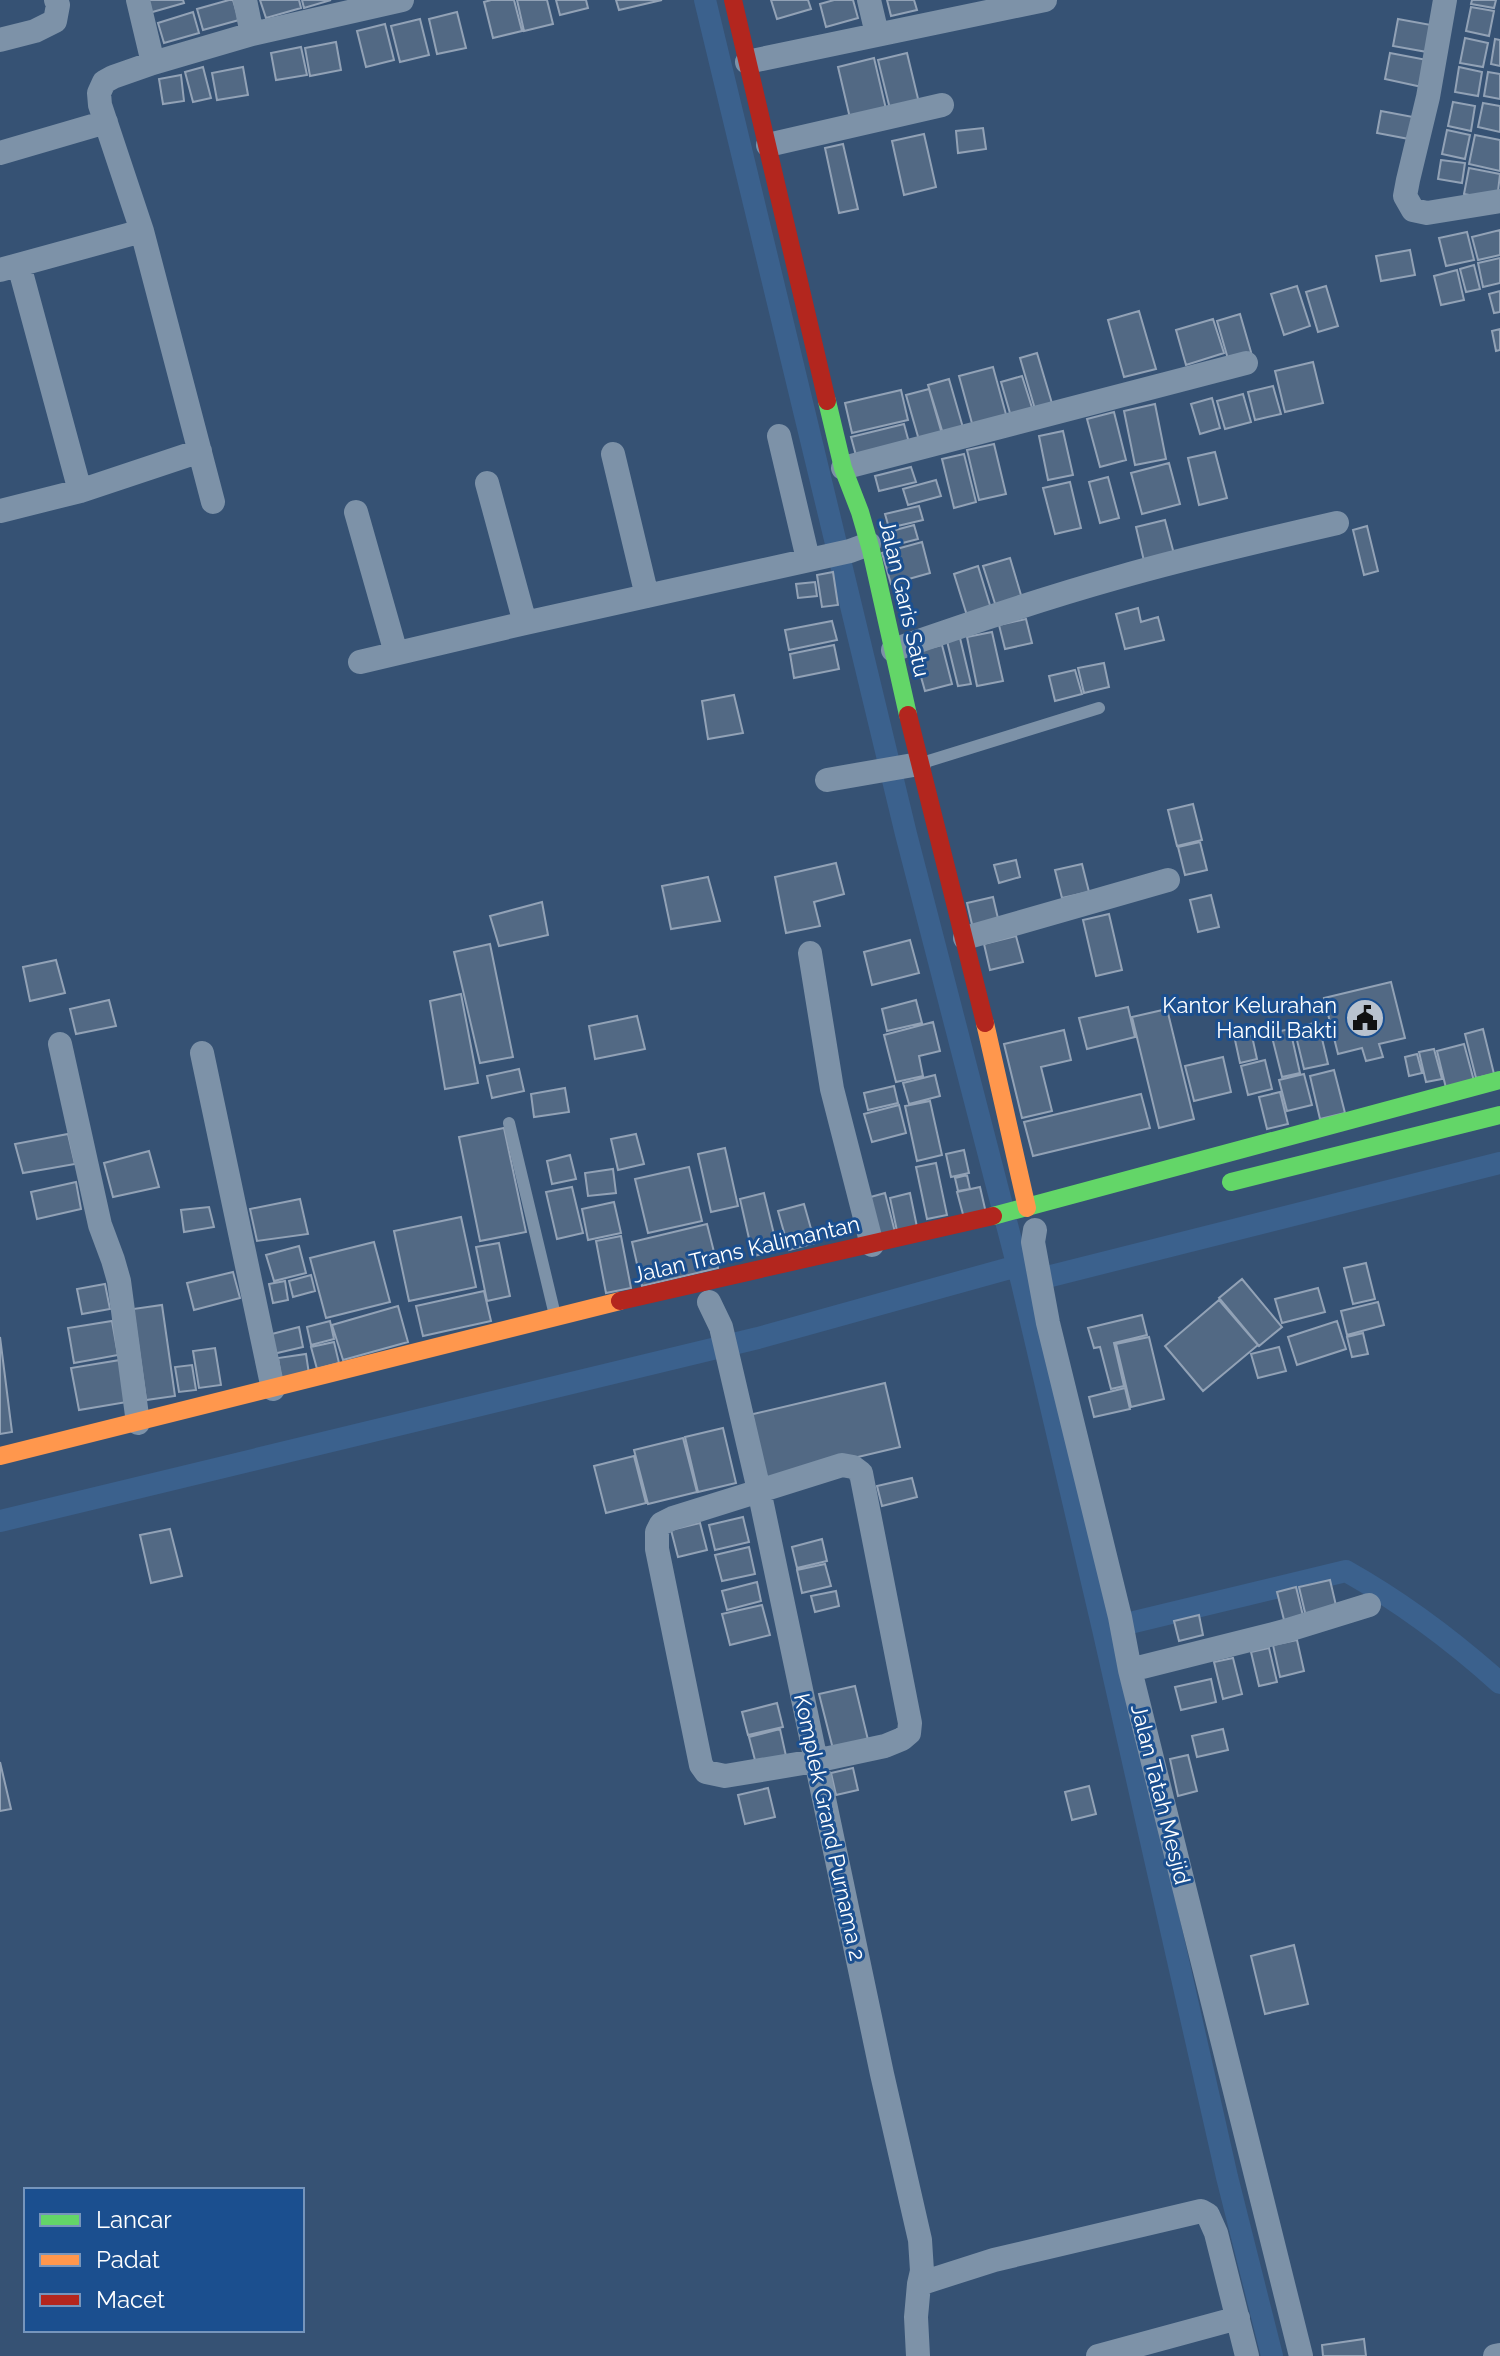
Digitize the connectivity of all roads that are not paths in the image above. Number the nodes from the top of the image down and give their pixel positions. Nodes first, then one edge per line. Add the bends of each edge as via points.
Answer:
1 (56, 0) edge
2 (138, 0) edge
3 (245, 0) edge
4 (402, 0) edge
5 (733, 0) edge
6 (869, 0) edge
7 (1045, 0) edge
8 (1445, 0) edge
9 (349, 6) edge
10 (961, 8) edge
11 (252, 34) junction
12 (877, 34) junction
13 (0, 40) edge
14 (747, 62) junction
15 (153, 63) junction
16 (942, 105) dead end
17 (106, 122) junction
18 (768, 145) junction
19 (0, 153) edge
20 (1500, 201) edge
21 (142, 231) junction
22 (10, 267) edge
23 (1246, 363) dead end
24 (779, 436) dead end
25 (200, 451) junction
26 (613, 454) dead end
27 (843, 468) junction
28 (487, 483) dead end
29 (80, 491) junction
30 (213, 502) dead end
31 (0, 511) edge
32 (356, 512) dead end
33 (1337, 523) dead end
34 (838, 552) junction
35 (647, 596) junction
36 (525, 623) junction
37 (893, 650) junction
38 (396, 653) junction
39 (360, 662) dead end
40 (1099, 708) dead end
41 (911, 766) junction
42 (827, 780) dead end
43 (1168, 880) dead end
44 (965, 938) junction
45 (810, 953) dead end
46 (60, 1044) dead end
47 (202, 1053) dead end
48 (1500, 1080) edge
49 (1500, 1115) edge
50 (509, 1123) dead end
51 (1221, 1184) dead end
52 (1032, 1223) junction
53 (872, 1245) junction
54 (709, 1302) dead end
55 (556, 1316) junction
56 (273, 1389) junction
57 (138, 1423) junction
58 (0, 1456) edge
59 (759, 1490) junction
60 (1369, 1605) dead end
61 (1130, 1670) junction
62 (815, 1761) junction
63 (920, 2278) junction
64 (1238, 2318) junction
65 (918, 2356) edge
66 (1098, 2356) edge
67 (1247, 2356) edge
68 (1301, 2356) edge

1 - 13 street via 55,21 47,27
2 - 15 street
3 - 11 street
4 - 9 street
5 - 14 main road, Jalan Garis Satu
6 - 12 street
7 - 10 street
8 - 20 street via 1405,196 1413,210 1427,213
9 - 11 street
10 - 12 street
11 - 15 street
12 - 14 street
14 - 18 main road, Jalan Garis Satu
15 - 17 street via 104,82 99,93
16 - 18 street
17 - 19 street
17 - 21 street
18 - 27 main road, Jalan Garis Satu
21 - 22 street
21 - 25 street
22 - 29 street
23 - 27 street
24 - 34 street
25 - 29 street
25 - 30 street
26 - 35 street
27 - 34 main road, Jalan Garis Satu via 862,518
28 - 36 street
29 - 31 street
32 - 38 street
33 - 37 street via 1114,578
34 - 35 street
34 - 37 main road, Jalan Garis Satu
35 - 36 street
36 - 38 street
37 - 41 main road, Jalan Garis Satu
38 - 39 street
40 - 41 lane
41 - 42 street
41 - 44 main road, Jalan Garis Satu
43 - 44 street
44 - 52 main road, Jalan Garis Satu
45 - 53 street via 832,1089
46 - 57 street via 100,1225 119,1281
47 - 56 street
48 - 52 main road, Jalan Trans Kalimantan
49 - 51 main road
50 - 55 lane
52 - 53 main road, Jalan Trans Kalimantan via 960,1224
52 - 61 street, Jalan Tatah Mesjid via 1046,1311
53 - 55 main road, Jalan Trans Kalimantan
54 - 59 street, Komplek Grand Purnama 2 via 731,1364
55 - 56 main road, Jalan Trans Kalimantan via 410,1360
56 - 57 main road, Jalan Trans Kalimantan
57 - 58 main road, Jalan Trans Kalimantan
59 - 62 street, Komplek Grand Purnama 2
59 - 62 street via 673,1518 657,1532 701,1765 706,1772 725,1776
59 - 62 street via 842,1465 861,1473 909,1733 885,1746
60 - 61 street
61 - 68 street, Jalan Tatah Mesjid
62 - 63 street, Komplek Grand Purnama 2 via 920,2240
63 - 64 street via 1201,2211 1216,2233
63 - 65 street, Komplek Grand Purnama 2
64 - 66 street
64 - 67 street

